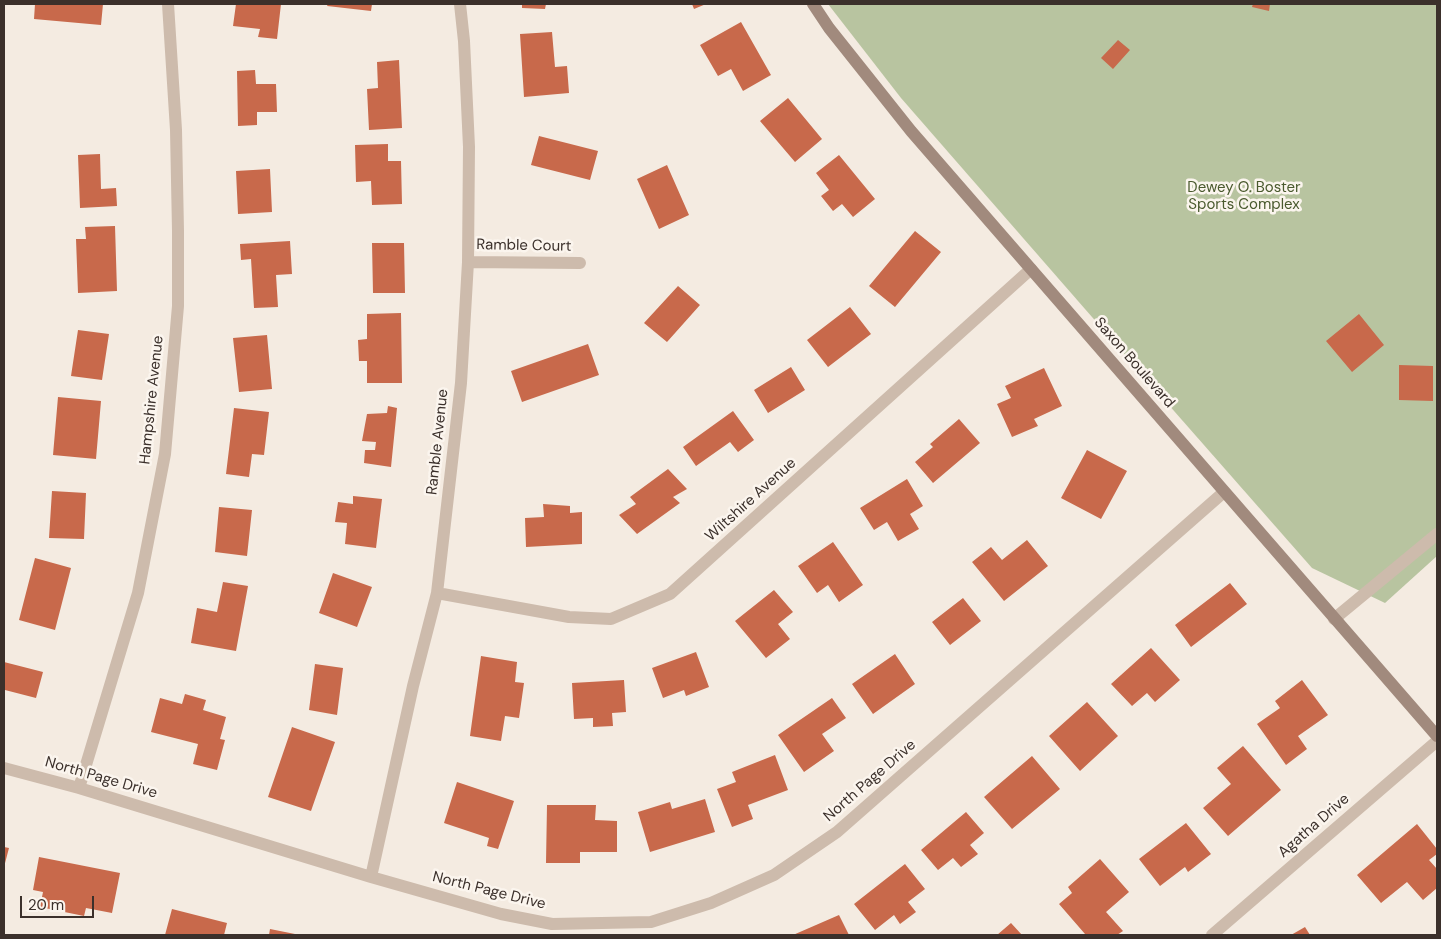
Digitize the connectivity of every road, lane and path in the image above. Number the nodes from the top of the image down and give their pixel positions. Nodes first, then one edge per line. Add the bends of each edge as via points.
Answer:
1 (168, 4) edge
2 (460, 4) edge
3 (813, 4) edge
4 (468, 262) junction
5 (580, 263) dead end
6 (1031, 269) junction
7 (1224, 492) junction
8 (1437, 534) edge
9 (438, 593) junction
10 (1334, 619) junction
11 (1437, 736) edge
12 (1437, 741) edge
13 (4, 768) edge
14 (79, 788) junction
15 (371, 876) junction
16 (551, 929) edge
17 (1212, 935) edge

1 - 14 street, Hampshire Avenue via 176,130 178,306 165,454 138,593
2 - 4 street, Ramble Avenue via 469,148
3 - 6 main road, Saxon Boulevard via 911,131
4 - 5 street, Ramble Court
4 - 9 street, Ramble Avenue via 461,383
6 - 7 main road, Saxon Boulevard
6 - 9 street, Wiltshire Avenue via 670,594 611,619 569,617
7 - 10 main road, Saxon Boulevard
7 - 16 street, North Page Drive via 836,832 774,875 711,904 651,922
8 - 10 street
9 - 15 street, Ramble Avenue via 413,686
10 - 11 main road, Saxon Boulevard
12 - 17 street, Agatha Drive
13 - 14 street, North Page Drive
14 - 15 street, North Page Drive
15 - 16 street, North Page Drive

